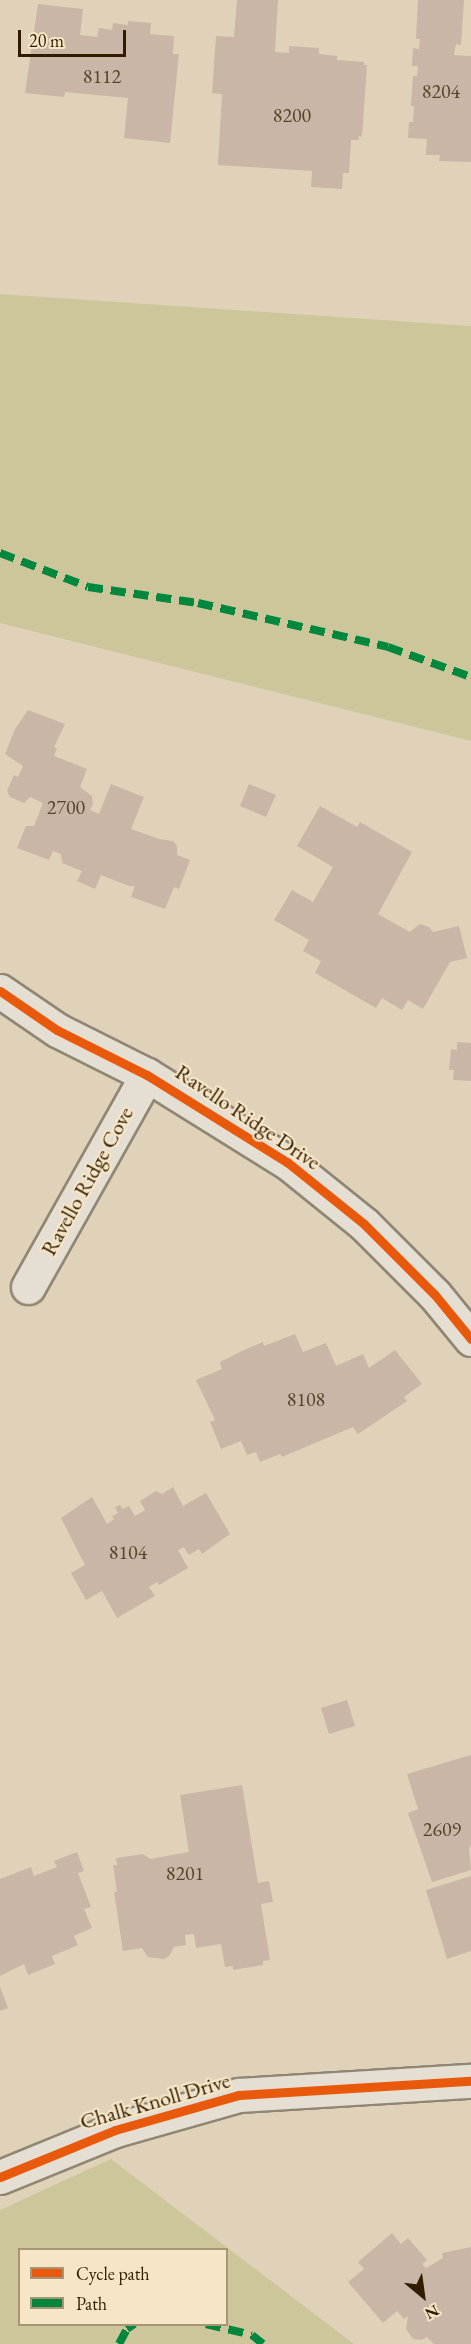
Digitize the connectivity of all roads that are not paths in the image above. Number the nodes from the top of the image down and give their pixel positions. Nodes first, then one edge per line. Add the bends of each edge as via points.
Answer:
1 (0, 992) edge
2 (147, 1075) junction
3 (28, 1287) dead end
4 (471, 1339) edge
5 (471, 2081) edge
6 (0, 2177) edge

1 - 2 street, Ravello Ridge Drive via 57,1030
2 - 3 street, Ravello Ridge Cove
2 - 4 street, Ravello Ridge Drive via 287,1162 363,1224 435,1295
5 - 6 street, Chalk Knoll Drive via 239,2095 115,2130

